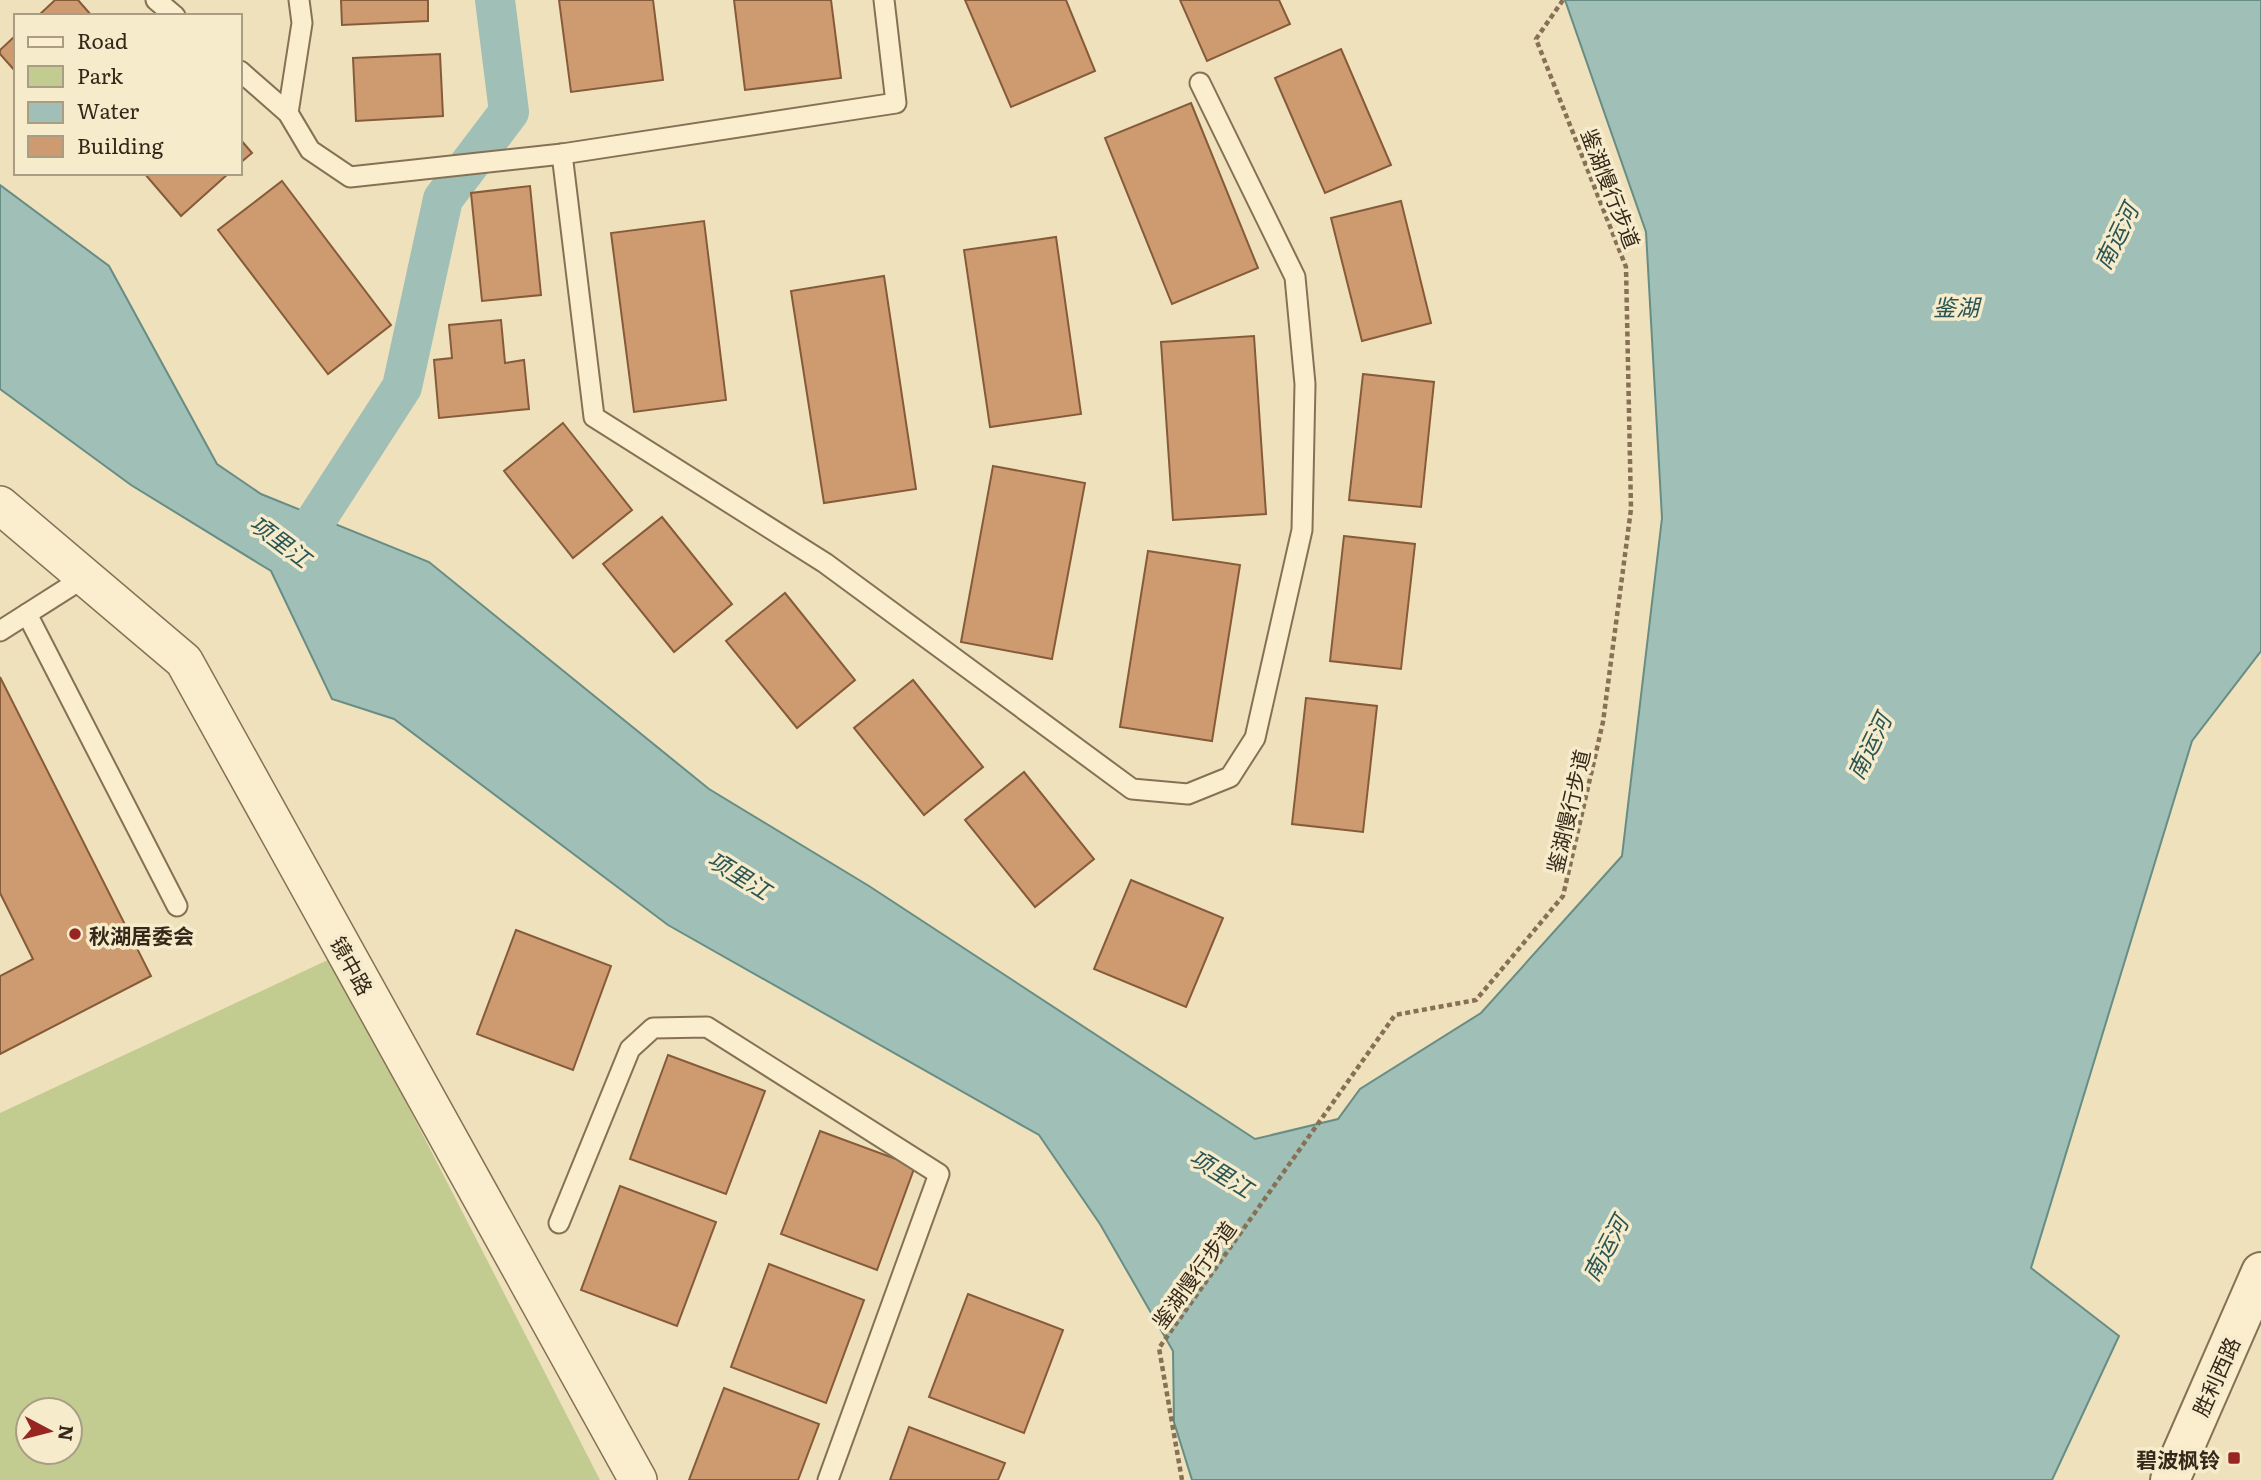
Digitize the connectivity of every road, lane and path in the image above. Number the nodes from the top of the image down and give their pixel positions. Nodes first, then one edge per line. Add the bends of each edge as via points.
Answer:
1 (156, 0) edge
2 (299, 0) edge
3 (884, 0) edge
4 (1563, 0) edge
5 (173, 14) edge
6 (242, 73) edge
7 (1200, 83) dead end
8 (288, 113) junction
9 (562, 154) junction
10 (0, 505) edge
11 (85, 577) junction
12 (27, 614) junction
13 (0, 631) edge
14 (177, 906) dead end
15 (559, 1223) dead end
16 (2261, 1272) edge
17 (638, 1480) edge
18 (828, 1480) edge
19 (1182, 1480) edge
20 (2170, 1480) edge

1 - 5 lane
2 - 8 lane via 302,23
3 - 9 lane via 896,103
4 - 19 path, 鉴湖慢行步道 via 1536,39 1626,267 1631,509 1603,722 1563,897 1476,1000 1395,1015 1159,1348
6 - 8 lane
7 - 9 lane via 1295,277 1305,384 1303,504 1302,530 1255,738 1230,777 1188,794 1132,789 825,563 594,417
8 - 9 lane via 310,150 350,177
10 - 11 street, 镜中路
11 - 12 lane
11 - 17 street, 镜中路 via 184,661
12 - 13 lane
12 - 14 lane
15 - 18 lane via 630,1049 653,1028 707,1027 939,1174
16 - 20 street, 胜利西路

